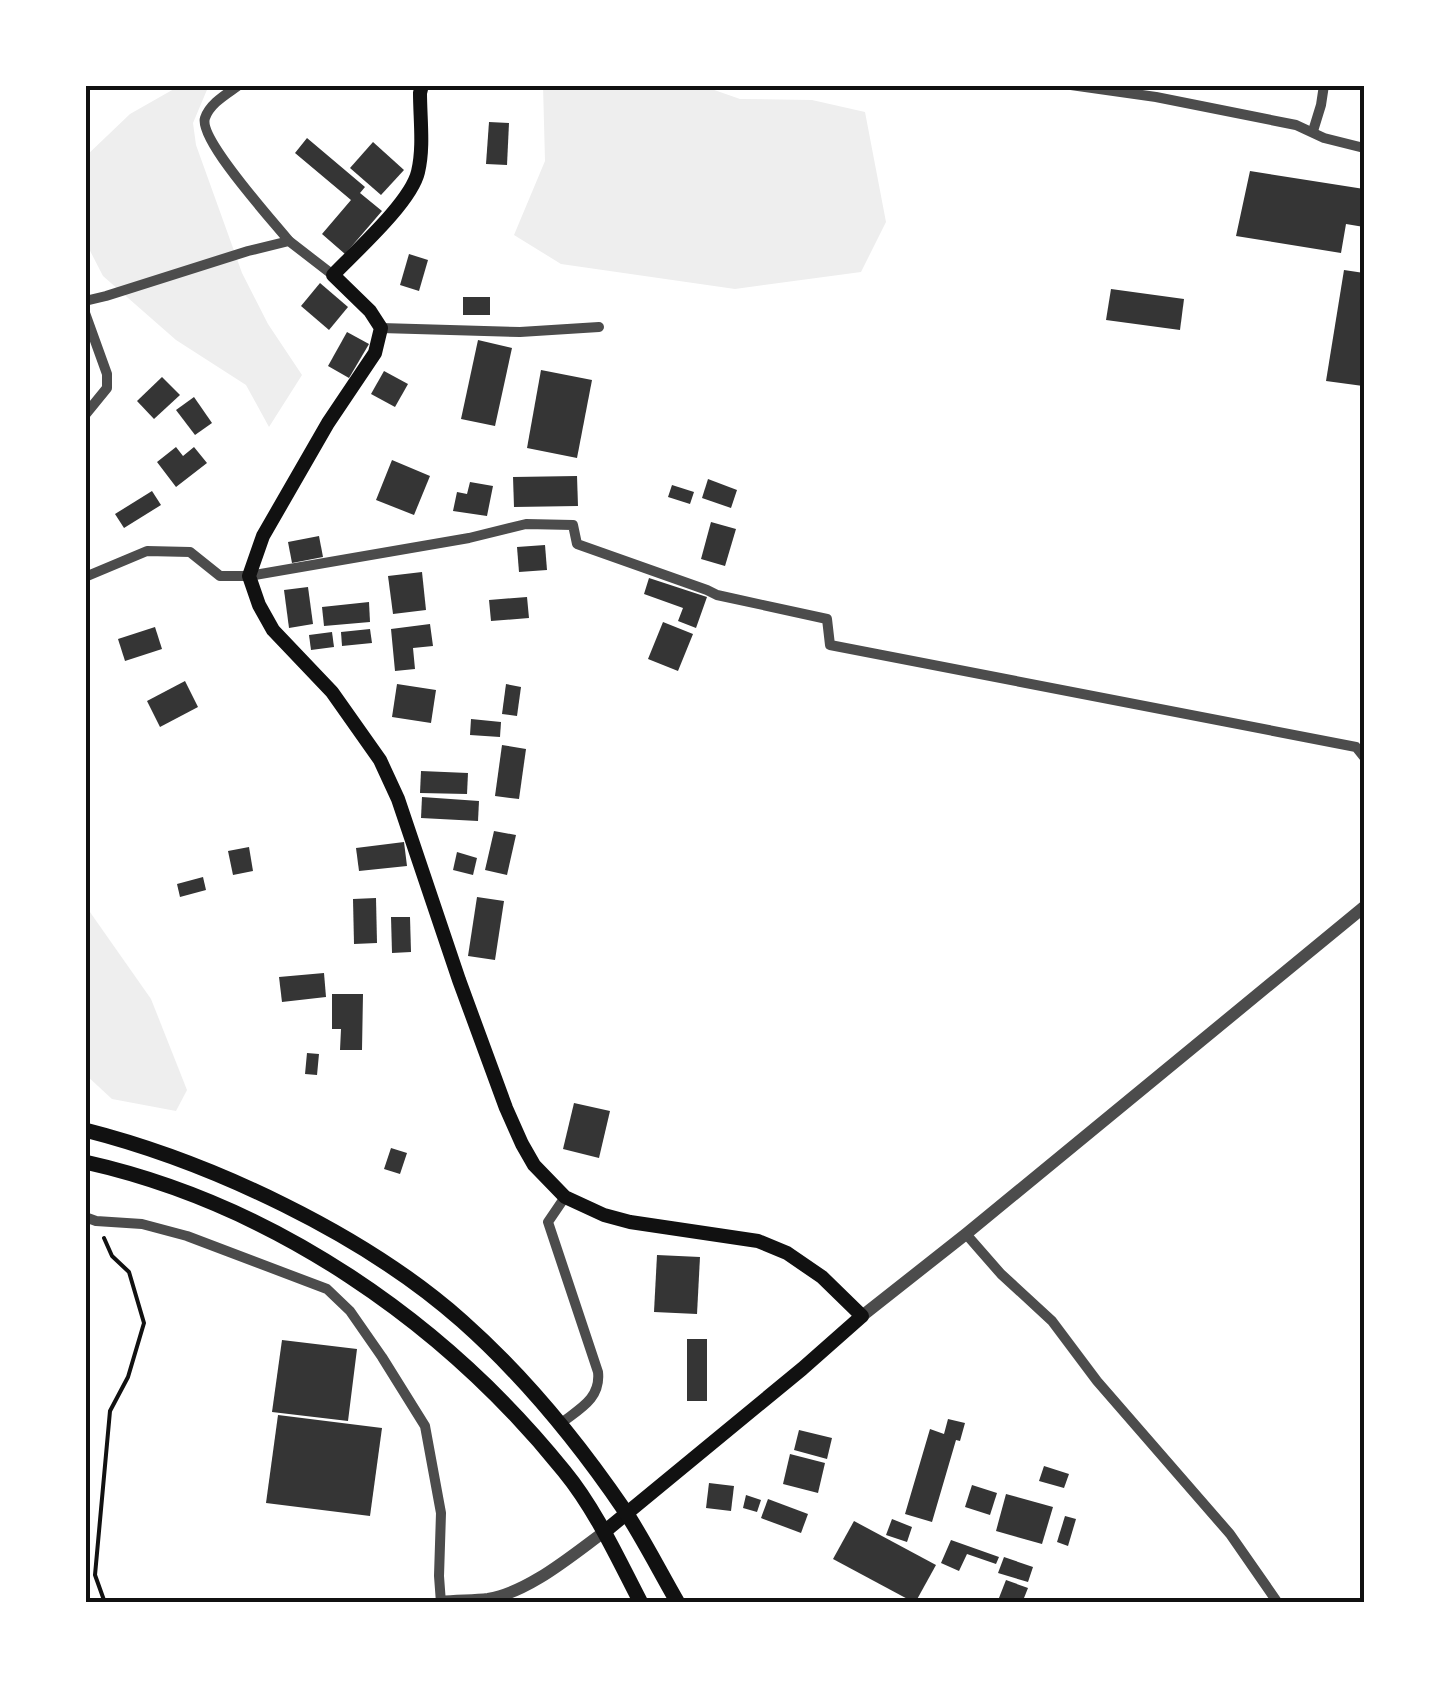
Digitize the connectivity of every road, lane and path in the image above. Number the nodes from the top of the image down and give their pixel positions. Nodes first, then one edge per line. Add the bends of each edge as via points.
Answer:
1 (239, 85) edge
2 (422, 85) edge
3 (1070, 85) edge
4 (1324, 85) edge
5 (1313, 131) junction
6 (1364, 148) edge
7 (289, 241) junction
8 (334, 276) junction
9 (85, 301) edge
10 (85, 313) edge
11 (381, 328) junction
12 (599, 328) dead end
13 (85, 414) edge
14 (249, 576) junction
15 (85, 577) edge
16 (1364, 756) edge
17 (1364, 907) edge
18 (85, 1130) edge
19 (85, 1162) edge
20 (565, 1197) junction
21 (91, 1219) edge
22 (966, 1234) junction
23 (862, 1316) junction
24 (560, 1424) junction
25 (626, 1512) junction
26 (604, 1532) junction
27 (441, 1602) edge
28 (105, 1603) edge
29 (642, 1603) edge
30 (678, 1603) edge
31 (1278, 1603) edge

1 - 7 street via 212,105 204,126 214,148
2 - 8 main road via 418,176
3 - 5 street
4 - 5 street
5 - 6 street
7 - 8 street
7 - 9 street
8 - 11 main road
10 - 13 street via 107,374 107,388
11 - 12 street
11 - 14 main road via 376,354 270,524
14 - 15 street via 220,576 190,552 146,551
14 - 16 street via 526,524 573,525 577,544 717,596 827,619 830,645 1356,747
14 - 20 main road via 273,630 332,692 380,760 506,1108 534,1164
17 - 22 street
18 - 24 highway via 206,1169 361,1246 485,1342
19 - 26 highway via 187,1192 274,1231 381,1298 515,1416 567,1474
20 - 23 main road via 630,1222 758,1240 822,1276
20 - 24 street via 548,1222 599,1385
21 - 27 street via 187,1236 327,1289 350,1311 425,1426 441,1513
21 - 28 path via 129,1272 144,1323 128,1378 110,1410 95,1574
22 - 23 street
22 - 31 street via 1052,1321 1230,1534
23 - 25 main road
24 - 25 highway
25 - 26 main road
25 - 30 highway
26 - 27 street via 510,1592
26 - 29 highway

